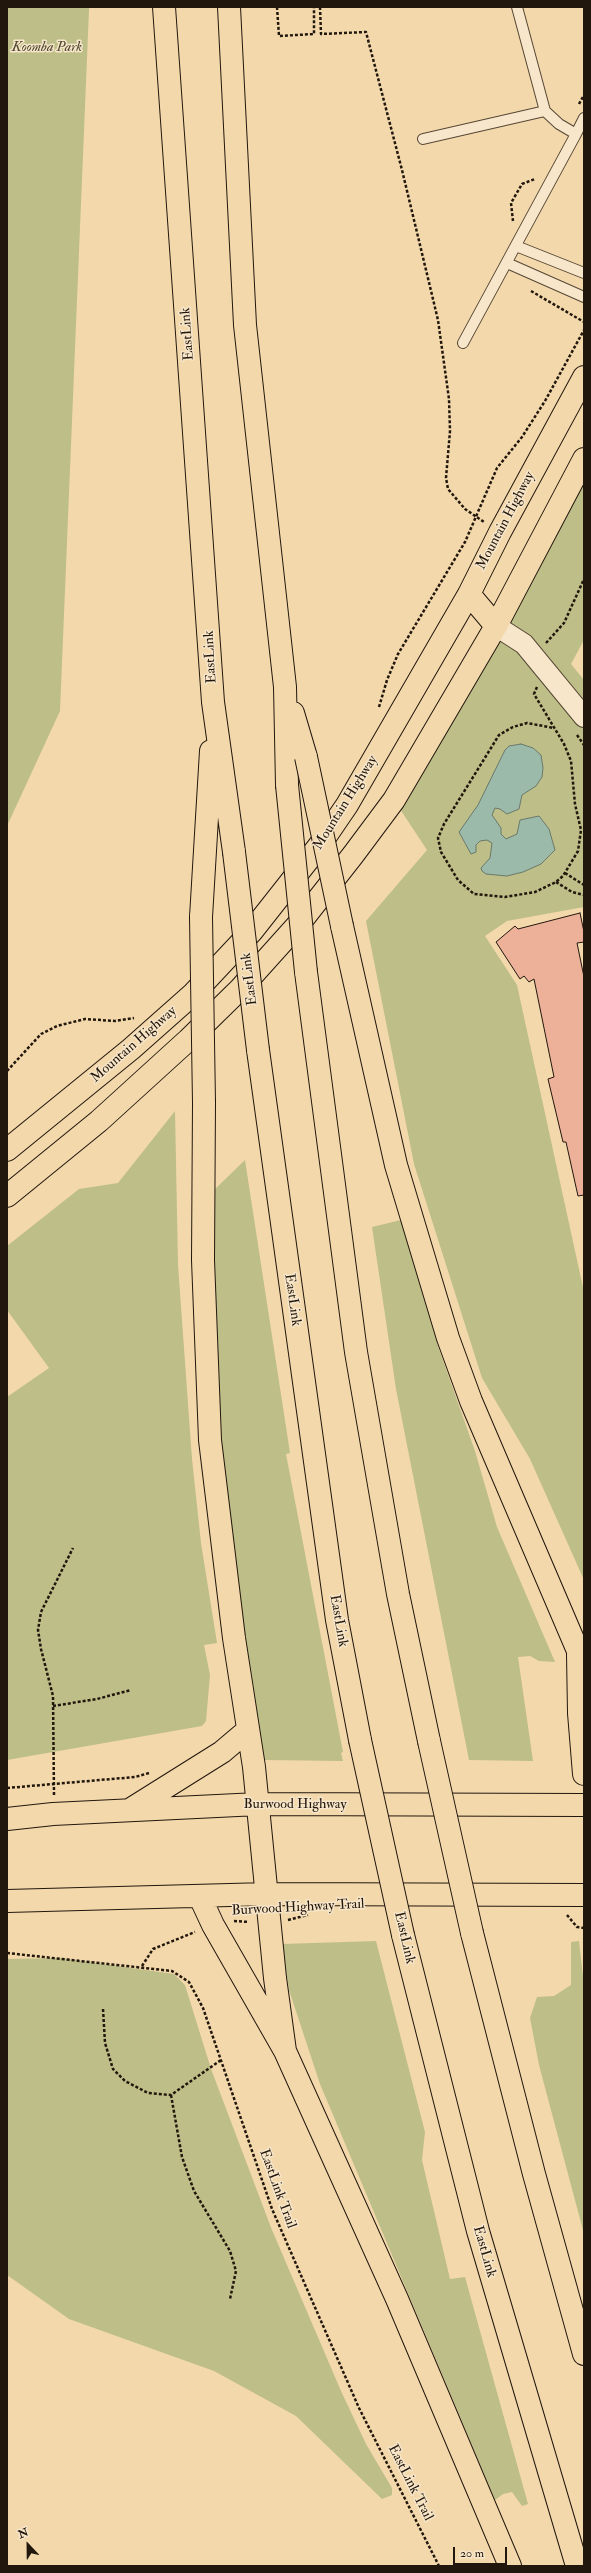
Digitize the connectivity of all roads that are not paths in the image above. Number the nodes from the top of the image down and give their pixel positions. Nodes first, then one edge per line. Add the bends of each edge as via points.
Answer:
1 (164, 7) edge
2 (229, 7) edge
3 (517, 7) edge
4 (545, 111) junction
5 (584, 118) edge
6 (576, 134) junction
7 (423, 139) dead end
8 (516, 246) junction
9 (507, 263) junction
10 (584, 273) edge
11 (584, 297) edge
12 (463, 343) dead end
13 (584, 377) edge
14 (584, 459) edge
15 (469, 594) junction
16 (496, 626) junction
17 (285, 687) junction
18 (214, 702) junction
19 (584, 717) edge
20 (7, 1150) edge
21 (7, 1196) edge
22 (581, 1659) edge
23 (248, 1730) junction
24 (584, 1774) edge
25 (258, 1804) junction
26 (584, 1806) edge
27 (130, 1810) junction
28 (7, 1819) edge
29 (267, 1894) junction
30 (584, 1895) edge
31 (200, 1897) junction
32 (7, 1901) edge
33 (285, 2051) junction
34 (584, 2354) edge
35 (510, 2566) edge
36 (577, 2566) edge

1 - 18 main road, EastLink
2 - 17 main road via 245,325
3 - 4 lane
4 - 6 lane via 559,124
4 - 7 lane
5 - 6 lane
6 - 8 lane
8 - 9 lane
8 - 10 lane
9 - 11 lane
9 - 12 lane
13 - 15 main road, Mountain Highway
14 - 16 main road
15 - 16 main road
15 - 20 main road, Mountain Highway via 347,805 320,846 266,914 220,966 166,1018
16 - 19 street via 524,644
16 - 21 main road via 394,800 302,920 240,989 149,1077
17 - 22 main road, bridge via 306,757 396,1165 448,1338
17 - 34 main road, bridge via 287,785 306,972 356,1352 398,1594 472,1933 534,2174
18 - 23 main road, bridge via 201,917 203,1260 210,1440
18 - 36 main road, EastLink, bridge via 258,1050 337,1620 360,1740 403,1936 478,2231
22 - 24 main road via 579,1714
23 - 25 main road
23 - 27 main road via 222,1752
25 - 26 main road, Burwood Highway
25 - 27 main road, Burwood Highway
25 - 29 main road
27 - 28 main road, Burwood Highway
29 - 30 main road
29 - 31 main road
29 - 33 main road
31 - 32 main road
31 - 33 main road via 213,1925
33 - 35 main road via 397,2299

